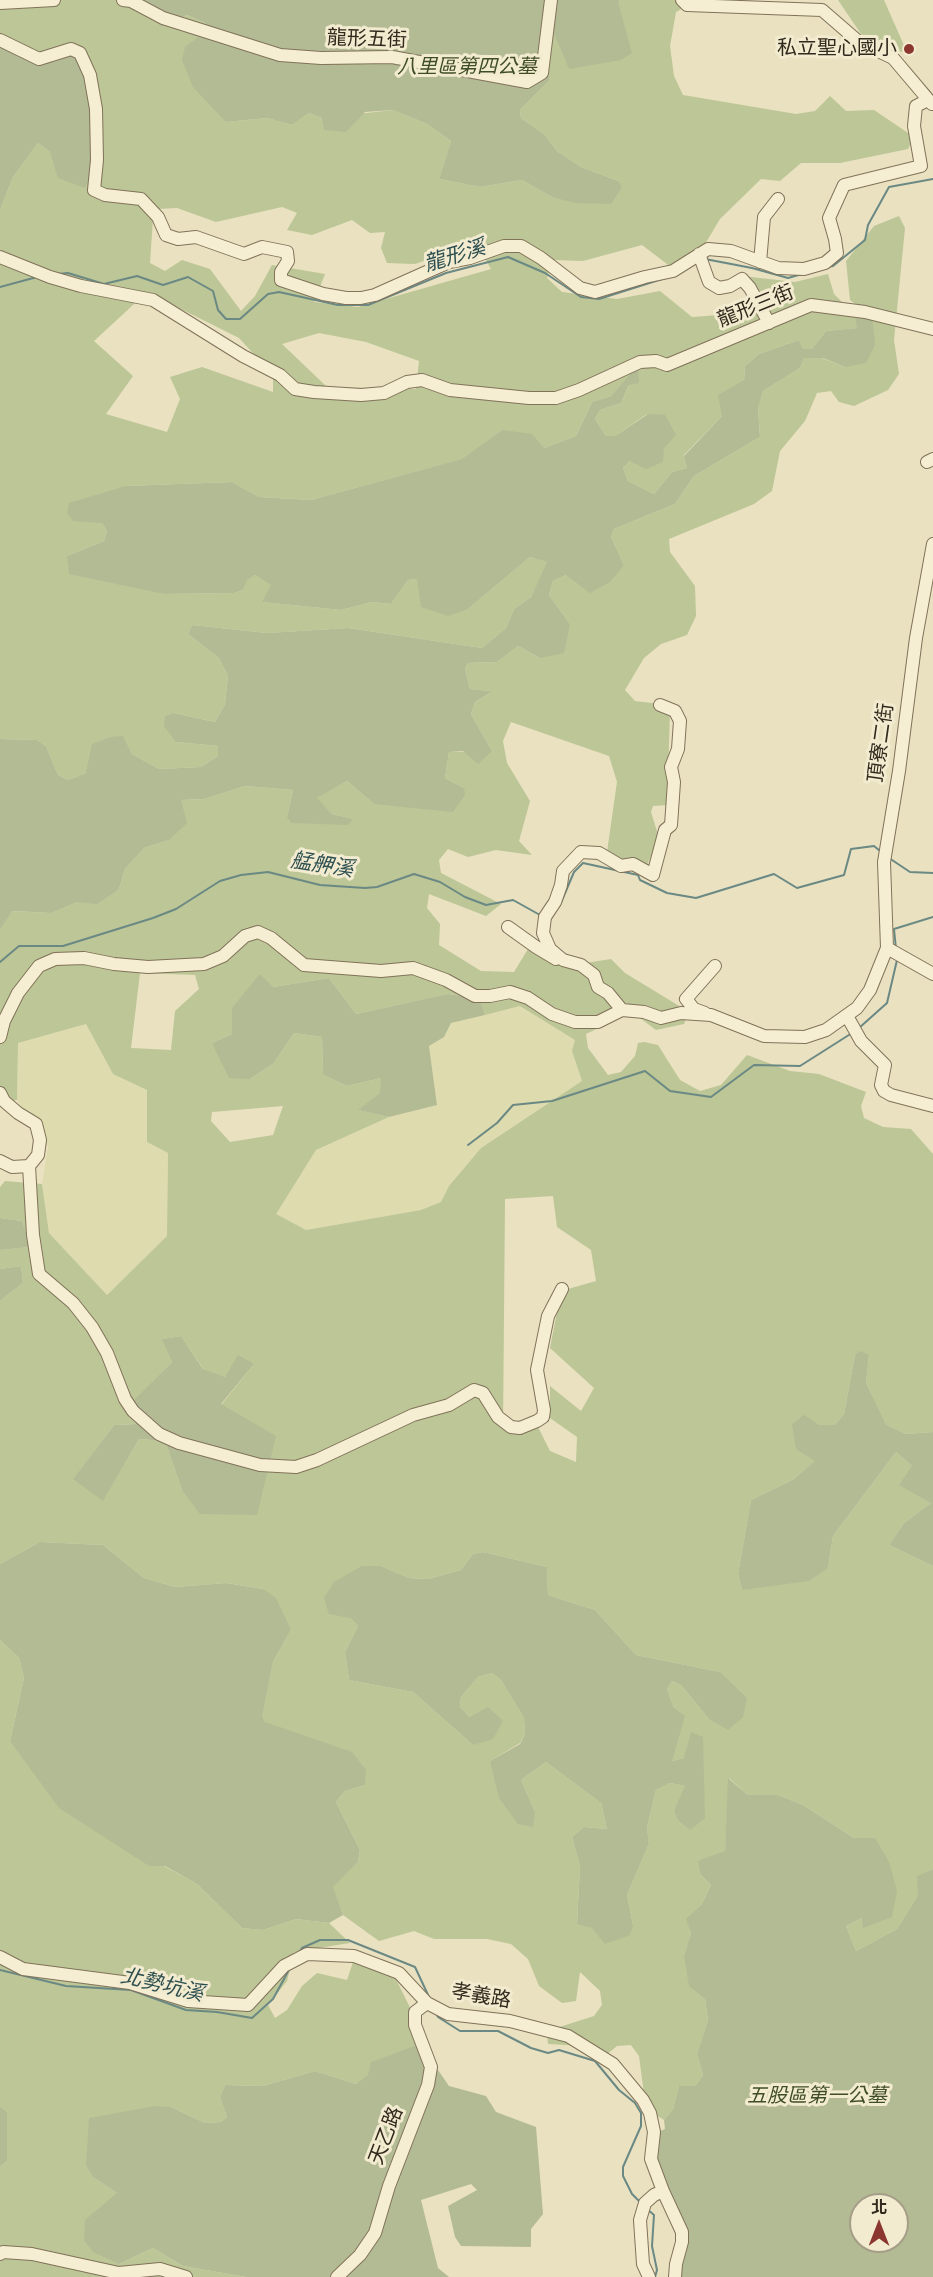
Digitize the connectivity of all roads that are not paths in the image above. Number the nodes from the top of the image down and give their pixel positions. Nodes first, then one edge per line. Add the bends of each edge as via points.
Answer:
1 (54, 0) edge
2 (123, 0) edge
3 (551, 0) edge
4 (682, 0) edge
5 (0, 3) edge
6 (0, 40) edge
7 (931, 103) edge
8 (778, 199) dead end
9 (699, 254) junction
10 (0, 257) edge
11 (760, 262) junction
12 (769, 323) junction
13 (933, 329) edge
14 (933, 544) edge
15 (660, 705) dead end
16 (508, 927) dead end
17 (887, 948) junction
18 (563, 960) junction
19 (715, 966) dead end
20 (933, 974) edge
21 (622, 1010) junction
22 (711, 1015) junction
23 (850, 1020) junction
24 (0, 1037) edge
25 (0, 1093) edge
26 (933, 1106) edge
27 (0, 1161) edge
28 (29, 1166) junction
29 (562, 1289) dead end
30 (0, 1957) edge
31 (427, 2002) junction
32 (663, 2191) junction
33 (0, 2254) edge
34 (186, 2277) edge
35 (337, 2277) edge
36 (649, 2277) edge
37 (675, 2277) edge

1 - 5 street
2 - 3 street, 龍形五街 via 163,18 280,55 392,57 527,82 542,73
4 - 7 street via 687,5 822,10 859,42 893,58
6 - 9 street via 39,59 71,49 80,53 90,75 96,109 94,190 141,199 158,217 166,235 178,239 196,237 244,254 262,247 287,252 281,280 300,287 361,298 449,262 504,246 521,246 580,288 595,292 673,271
7 - 11 street via 916,106 914,126 921,166 844,185 829,218 837,253 825,263 804,269 778,268
8 - 11 street via 764,217
9 - 11 street via 708,249 731,251
9 - 12 street via 709,282 719,288 742,279
10 - 12 street, 龍形三街 via 81,286 153,300 280,375 295,388 314,392 384,393 422,380 471,393 556,398 640,362 667,365
12 - 13 street, 龍形三街 via 811,305 865,312
14 - 17 street, 頂寮二街 via 884,862
15 - 18 street via 675,711 680,721 678,749 671,768 672,825 665,830 654,875 633,864 621,866 599,853 581,852 562,871 555,902 545,917 543,933 550,949
16 - 18 street via 555,959
17 - 20 street
17 - 23 street, 頂寮二街 via 870,990
18 - 21 street via 581,964 594,975 598,987
19 - 22 street via 686,999 694,1009
21 - 22 street via 661,1018 681,1013
21 - 24 street via 598,1022 575,1022 510,992 475,996 413,968 304,965 258,932 245,936 223,956 204,964 148,967 84,958 55,959 39,966 18,993
22 - 23 street, 頂寮二街 via 764,1036 805,1037
23 - 26 street via 861,1041 885,1065 881,1085 885,1091
25 - 28 street via 4,1101 36,1124 38,1155
27 - 28 street via 12,1167
28 - 29 street via 39,1274 73,1303 92,1327 133,1411 159,1434 179,1443 260,1465 296,1467 318,1461 413,1414 450,1405 474,1390 483,1394 498,1417 511,1427 537,1421 544,1410 537,1370 548,1316
30 - 31 street, 孝義路 via 23,1969 130,1983 188,2001 248,2005 284,1966 307,1954 354,1956 399,1973
31 - 32 street, 孝義路 via 448,2014 510,2021 567,2036 613,2064 650,2113 654,2132 651,2159
31 - 35 street, 天乙路 via 415,2012 415,2025 431,2067 428,2085 375,2233 360,2255
32 - 36 street via 645,2203 640,2220
32 - 37 street, 孝義路 via 682,2232
33 - 34 street via 33,2254 118,2273 160,2269

